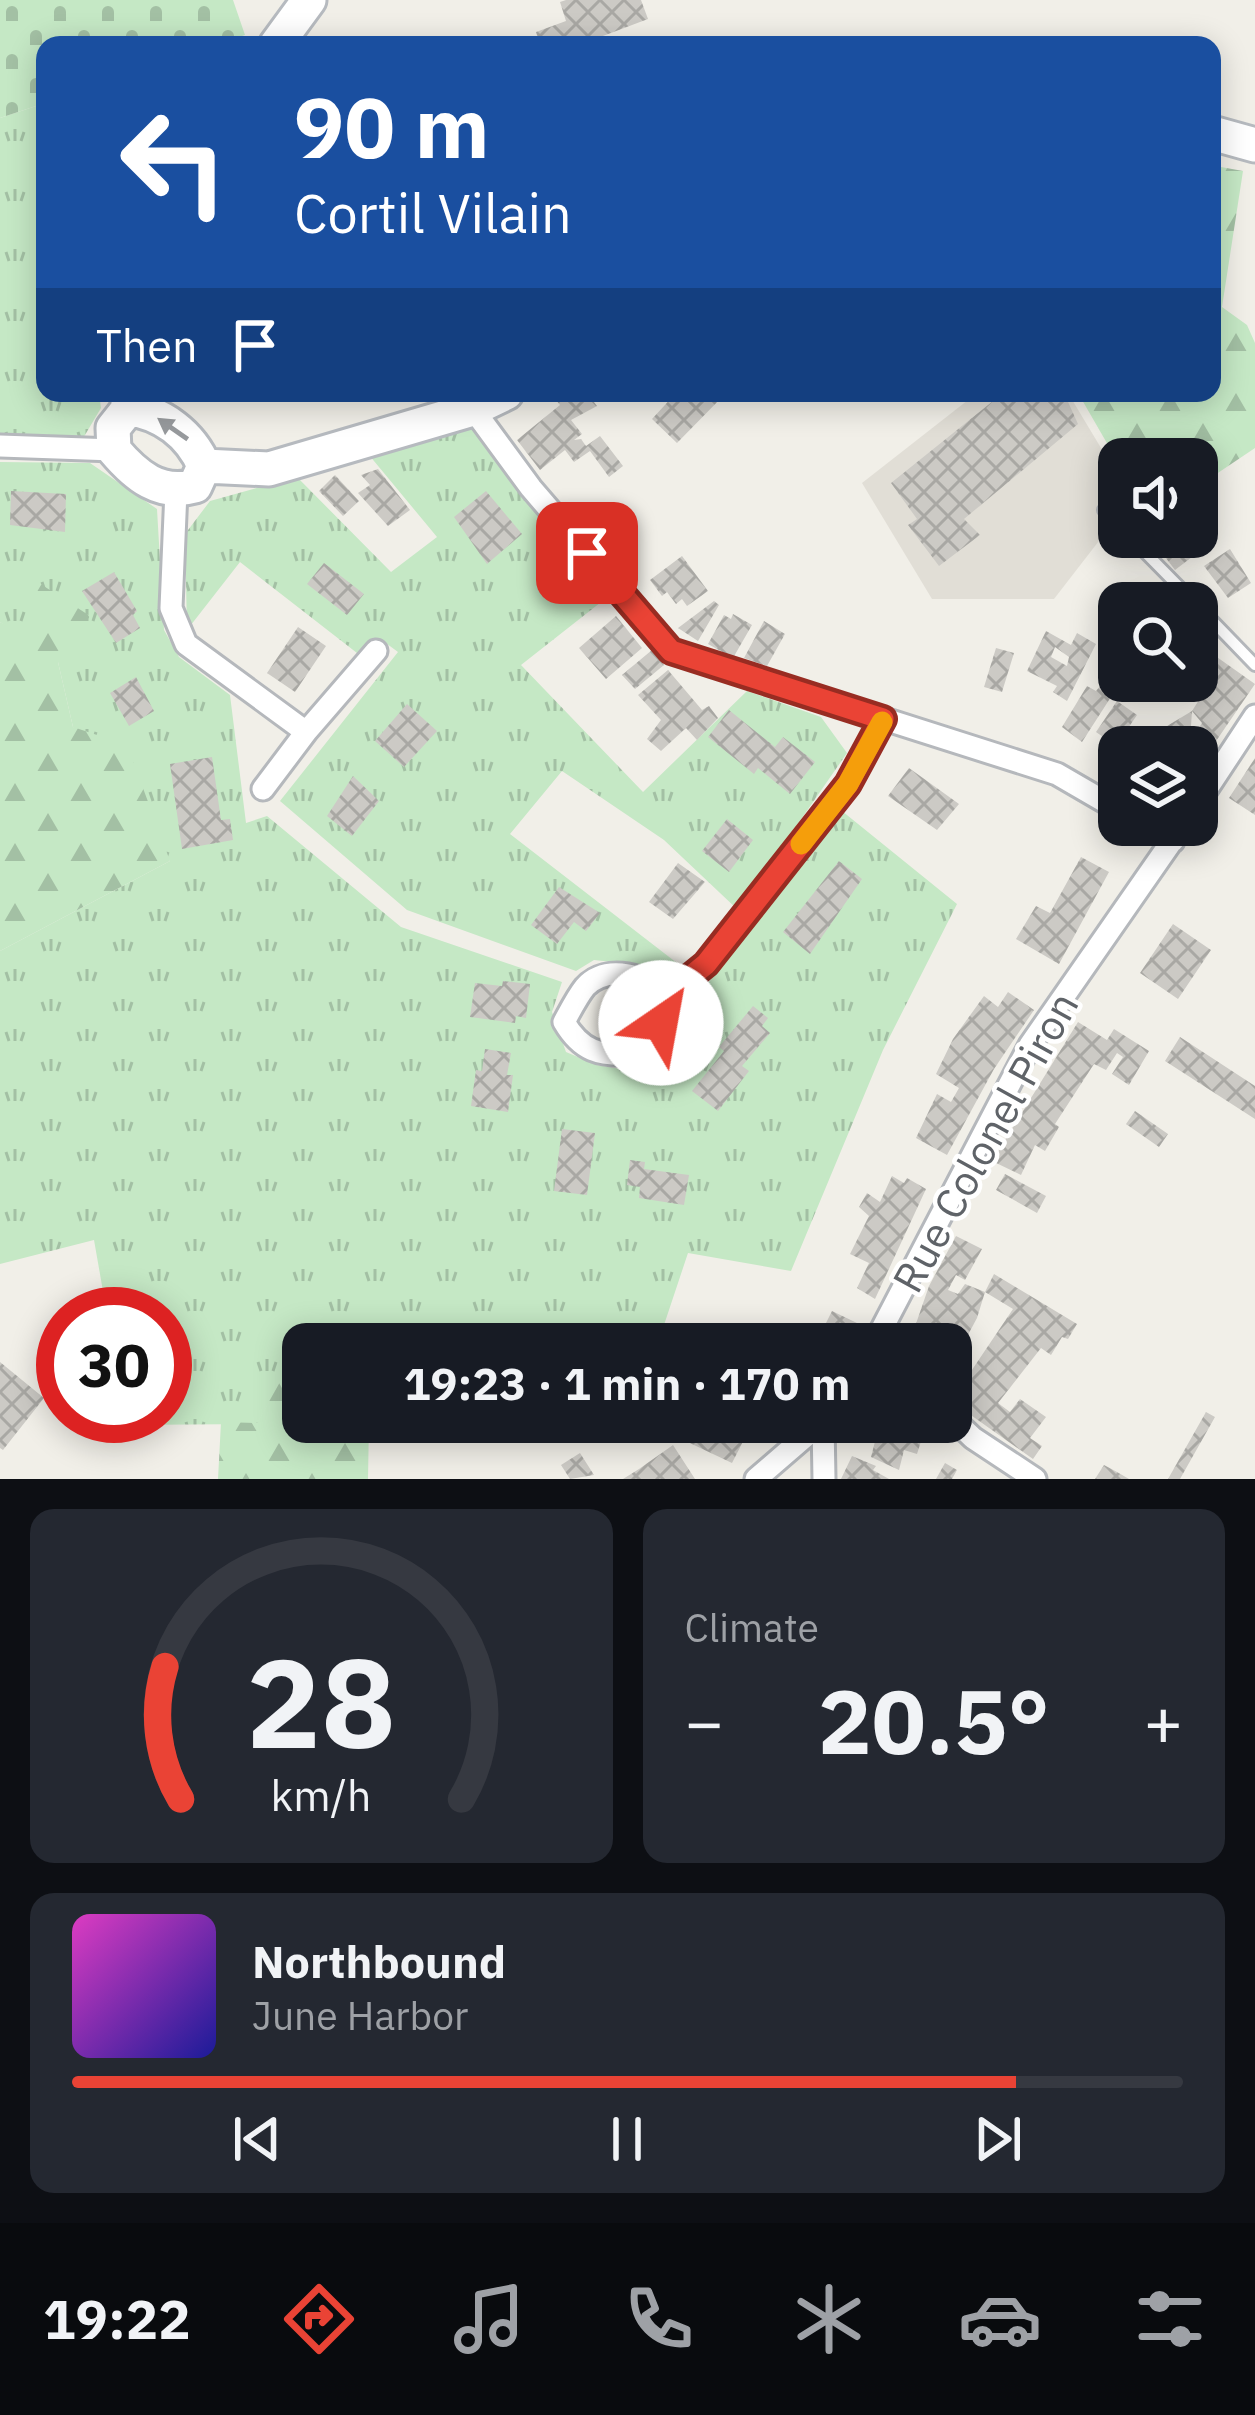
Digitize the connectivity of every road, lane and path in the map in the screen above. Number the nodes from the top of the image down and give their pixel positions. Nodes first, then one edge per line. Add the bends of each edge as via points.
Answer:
1 (309, 0) edge
2 (283, 36) edge
3 (1221, 136) edge
4 (1255, 146) edge
5 (127, 402) edge
6 (130, 402) edge
7 (487, 402) edge
8 (473, 409) junction
9 (0, 446) edge
10 (114, 450) junction
11 (204, 466) junction
12 (176, 491) junction
13 (1151, 558) edge
14 (1174, 582) edge
15 (1218, 627) edge
16 (376, 651) dead end
17 (1255, 665) edge
18 (1255, 716) edge
19 (883, 719) junction
20 (306, 732) junction
21 (1218, 772) edge
22 (263, 789) dead end
23 (1098, 797) edge
24 (1169, 846) edge
25 (668, 995) junction
26 (885, 1323) edge
27 (972, 1437) edge
28 (798, 1443) edge
29 (823, 1443) edge
30 (756, 1479) edge
31 (824, 1479) edge
32 (1036, 1479) edge

1 - 2 street
3 - 4 street
5 - 10 street via 113,428
11 -> 6 street via 195,446
7 - 8 street
8 - 11 street via 269,469
8 - 19 street via 671,651
9 - 10 street
10 - 12 street via 147,482
11 - 12 street via 195,486
12 - 20 street via 171,608 185,644
13 - 14 lane
15 - 17 lane
16 - 20 street
18 - 21 street
19 - 23 street via 1057,774
19 - 25 street via 848,784 706,964
20 - 22 street
24 - 26 street, Rue Colonel Piron via 1030,1045
25 - 25 street via 661,1023 632,1054 577,1045 564,1022 586,985 604,974 651,979
27 - 32 street
28 - 30 street
29 - 31 street

